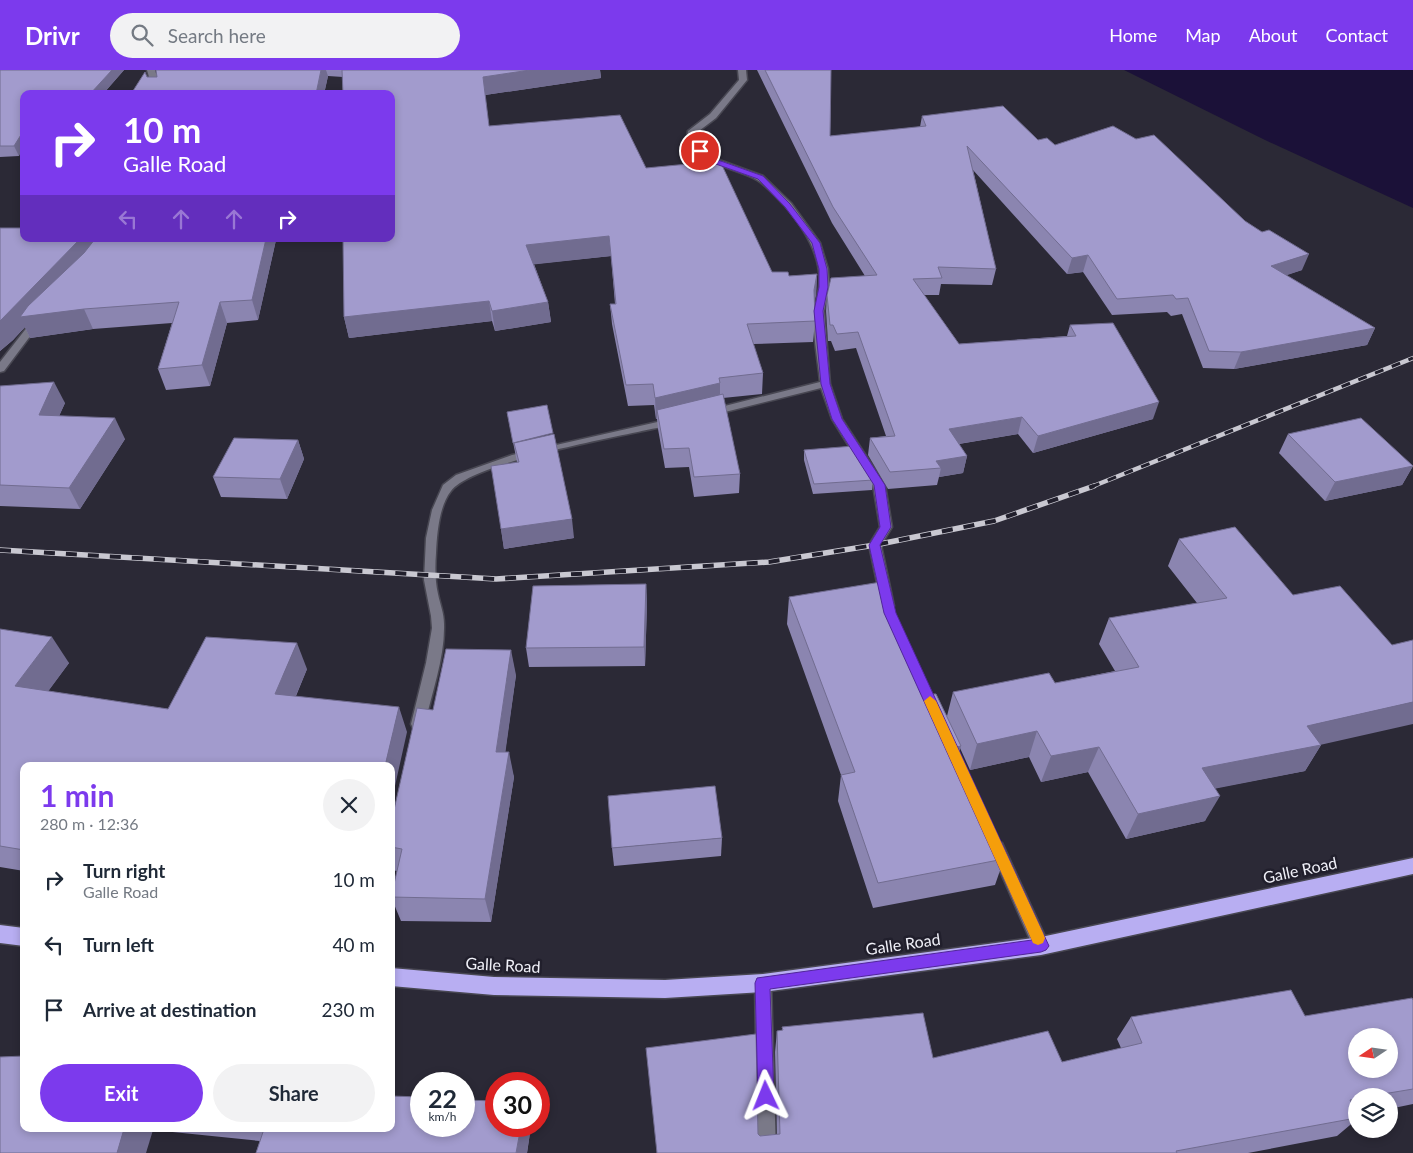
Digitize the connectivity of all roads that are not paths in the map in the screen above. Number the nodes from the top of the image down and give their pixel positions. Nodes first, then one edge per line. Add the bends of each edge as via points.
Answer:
1 (151, 70) edge
2 (742, 70) edge
3 (157, 90) edge
4 (48, 310) edge
5 (0, 369) edge
6 (825, 384) junction
7 (894, 622) edge
8 (416, 735) edge
9 (992, 838) edge
10 (1413, 866) edge
11 (0, 934) edge
12 (20, 936) edge
13 (1041, 946) junction
14 (395, 977) edge
15 (763, 983) junction
16 (767, 1153) edge

1 - 3 street
2 - 6 street via 743,80 713,116 691,132 692,141 716,162 760,178 788,205 816,243 823,269 824,287 818,311
4 - 5 street via 34,323
6 - 7 street via 837,419 880,485 886,527 875,545
6 - 8 street via 504,460 447,486 435,516 429,577 439,610 438,631
9 - 13 street
10 - 13 highway, Galle Road
11 - 12 highway
13 - 15 highway, Galle Road
14 - 15 highway, Galle Road via 513,986 665,988
15 - 16 street

